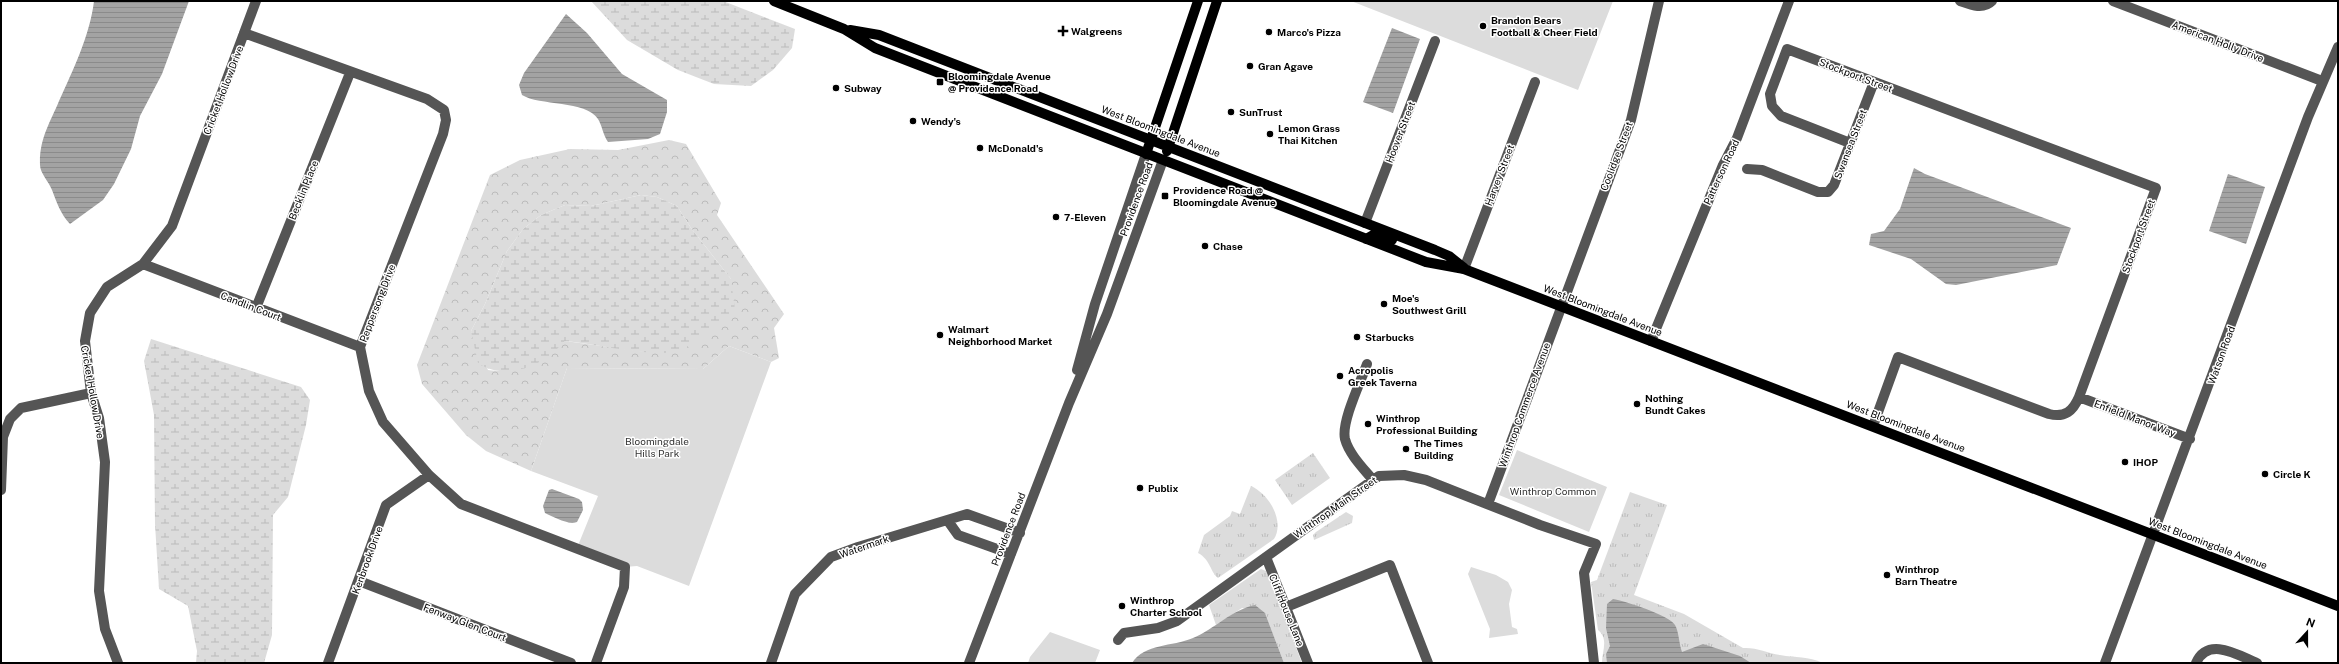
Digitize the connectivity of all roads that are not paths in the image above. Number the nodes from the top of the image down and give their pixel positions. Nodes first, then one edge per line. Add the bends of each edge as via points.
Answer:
1 (256, 1) edge
2 (774, 1) edge
3 (1198, 1) edge
4 (1217, 1) edge
5 (1659, 1) edge
6 (1789, 1) edge
7 (1960, 1) edge
8 (1992, 1) edge
9 (2113, 1) edge
10 (844, 29) junction
11 (244, 33) junction
12 (1435, 42) dead end
13 (2338, 47) edge
14 (350, 73) junction
15 (2322, 81) junction
16 (1535, 82) dead end
17 (1874, 82) junction
18 (1150, 140) junction
19 (1850, 143) junction
20 (1169, 147) junction
21 (1146, 154) junction
22 (1163, 160) junction
23 (1747, 169) dead end
24 (1365, 223) junction
25 (1366, 239) junction
26 (1435, 250) junction
27 (143, 264) junction
28 (1464, 269) junction
29 (1560, 306) junction
30 (256, 308) junction
31 (1650, 341) junction
32 (360, 347) junction
33 (1367, 364) dead end
34 (91, 393) junction
35 (2079, 397) junction
36 (1069, 403) junction
37 (1873, 426) junction
38 (2190, 439) junction
39 (429, 475) junction
40 (1373, 480) junction
41 (1, 490) edge
42 (1488, 504) junction
43 (948, 521) junction
44 (1020, 533) junction
45 (2154, 535) junction
46 (1011, 554) junction
47 (1266, 557) junction
48 (359, 581) junction
49 (2338, 606) edge
50 (1286, 607) junction
51 (1118, 640) dead end
52 (118, 663) edge
53 (328, 663) edge
54 (571, 663) edge
55 (596, 663) edge
56 (771, 663) edge
57 (969, 663) edge
58 (1308, 663) edge
59 (1428, 663) edge
60 (1594, 663) edge
61 (2105, 663) edge
62 (2196, 663) edge
63 (2257, 663) edge

1 - 11 street, Cricket Hollow Drive
2 - 10 main road, West Bloomingdale Avenue
3 - 18 main road, Providence Road
4 - 20 main road, Providence Road
5 - 29 street, Coolidge Street via 1631,120
6 - 31 street, Patterson Road via 1737,138 1714,185
7 - 8 street via 1981,6
9 - 15 street, American Holly Drive
10 - 18 main road, West Bloomingdale Avenue via 879,35
10 - 21 main road, West Bloomingdale Avenue via 875,48
11 - 14 street, Peppersong Drive
11 - 27 street, Cricket Hollow Drive via 172,226
12 - 24 street, Hoover Street
13 - 15 street, Watson Road
14 - 30 street, Becklin Place
14 - 32 street, Peppersong Drive via 431,101 441,107 446,115 443,134
15 - 38 street, Watson Road
16 - 28 street, Harvey Street
17 - 19 street, Swansea Street
17 - 19 street, Stockport Street via 1787,49 1770,94 1772,106 1781,116
17 - 35 street, Stockport Street via 2156,188
18 - 20 main road, West Bloomingdale Avenue
18 - 21 main road, Providence Road
19 - 23 street, Swansea Street via 1834,185 1828,192 1818,192 1762,170
20 - 22 main road, Providence Road
20 - 24 main road, West Bloomingdale Avenue
21 - 22 main road, West Bloomingdale Avenue
21 - 36 street, Providence Road via 1095,304
22 - 25 main road, West Bloomingdale Avenue
22 - 36 street, Providence Road via 1108,314
24 - 26 main road, West Bloomingdale Avenue
25 - 26 main road via 1370,235 1376,235 1420,251
25 - 28 main road, West Bloomingdale Avenue via 1426,262
26 - 28 main road, West Bloomingdale Avenue via 1449,256
27 - 30 street, Candlin Court
27 - 34 street, Cricket Hollow Drive via 107,288 90,313 85,341
28 - 29 main road, West Bloomingdale Avenue
29 - 31 main road, West Bloomingdale Avenue
29 - 42 street, Winthrop Commerce Avenue
30 - 32 street, Candlin Court
31 - 37 main road, West Bloomingdale Avenue
32 - 39 street, Peppersong Drive via 369,391 383,422
33 - 40 street via 1346,422 1344,438 1350,451
34 - 41 street via 22,408 10,419 3,438
34 - 52 street, Cricket Hollow Drive via 99,418 105,462 99,591 105,629
35 - 37 street, Stockport Street via 2072,410 2061,416 2055,415 1898,357
35 - 38 street, Enfield Manor Way
36 - 44 street, Providence Road
37 - 45 main road, West Bloomingdale Avenue
38 - 45 street, Watson Road
39 - 48 street, Kenbrook Drive via 386,505
39 - 55 street, Peppersong Drive via 462,504 625,567 624,587
40 - 42 street, Winthrop Main Street via 1379,476 1404,475 1426,480
40 - 47 street, Winthrop Main Street
42 - 60 street, Winthrop Main Street via 1596,544 1584,573
43 - 44 street, Watermark via 967,514
43 - 46 street via 958,535
43 - 56 street, Watermark via 875,541 831,557 795,594
44 - 46 street, Providence Road
45 - 49 main road, West Bloomingdale Avenue
45 - 61 street, Watson Road
46 - 57 street, Providence Road
47 - 50 street, Cliff House Lane
47 - 51 street, Winthrop Main Street via 1177,621 1158,628 1124,633
48 - 53 street, Kenbrook Drive
48 - 54 street, Fenway Glen Court
50 - 58 street, Cliff House Lane
50 - 59 street via 1390,565
62 - 63 street via 2204,651 2215,648

